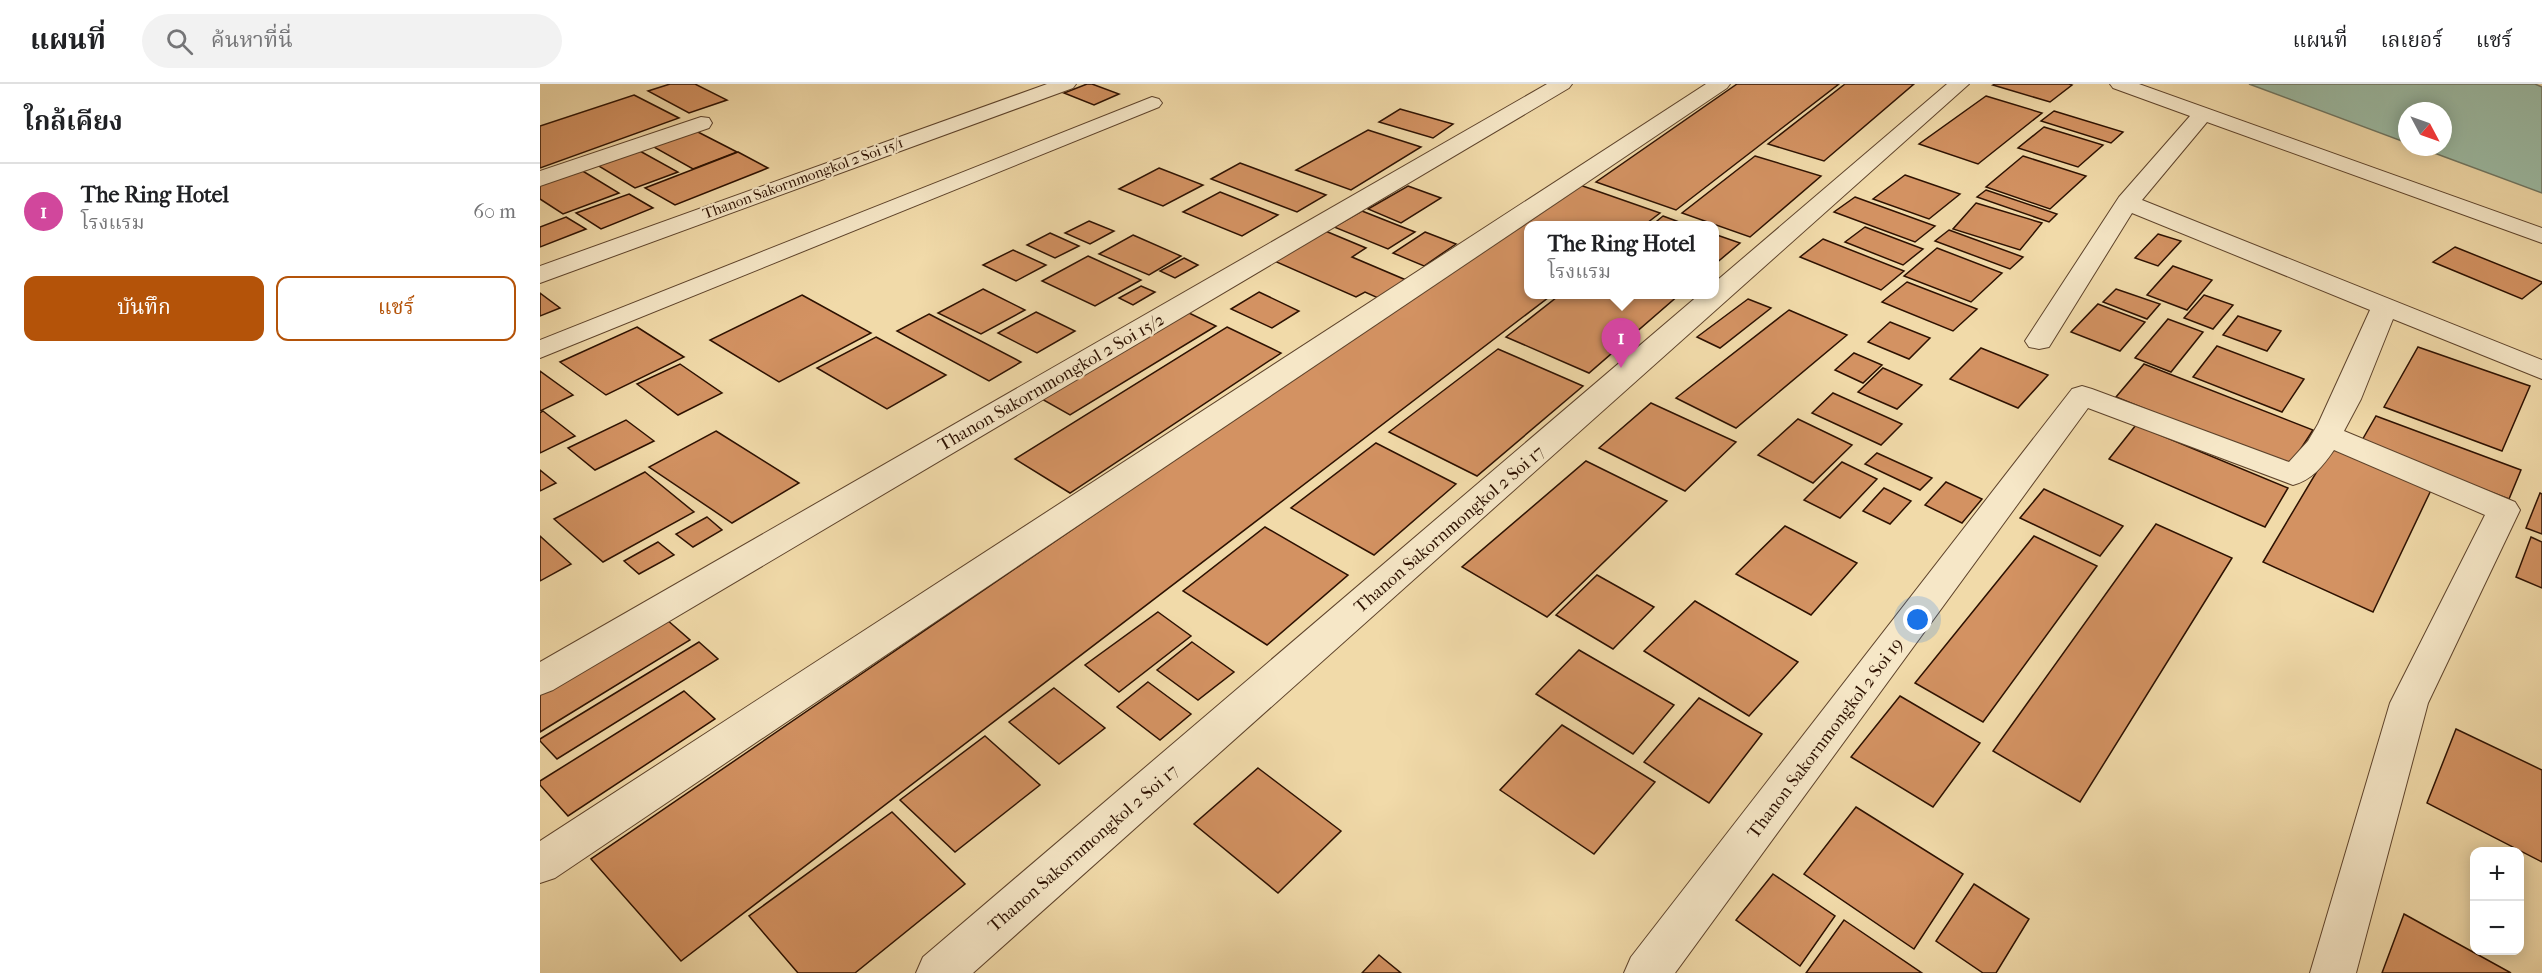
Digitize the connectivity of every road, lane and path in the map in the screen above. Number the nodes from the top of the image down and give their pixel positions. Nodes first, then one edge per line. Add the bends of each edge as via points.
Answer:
1 (1066, 84) edge
2 (1562, 84) edge
3 (1720, 84) edge
4 (1959, 84) edge
5 (2120, 84) edge
6 (1152, 103) dead end
7 (2203, 114) junction
8 (701, 123) dead end
9 (540, 179) edge
10 (2127, 202) junction
11 (2542, 236) edge
12 (540, 275) edge
13 (1719, 293) edge
14 (1712, 299) edge
15 (2385, 305) junction
16 (2039, 341) dead end
17 (540, 350) edge
18 (2542, 370) edge
19 (2328, 436) junction
20 (540, 680) edge
21 (540, 864) edge
22 (939, 973) edge
23 (1647, 973) edge
24 (2333, 973) edge

1 - 12 street, Thanon Sakornmongkol 2 Soi 15/1
2 - 20 street, Thanon Sakornmongkol 2 Soi 15/2
3 - 21 street
4 - 13 street, Thanon Sakornmongkol 2 Soi 17
5 - 7 street
6 - 17 street
7 - 10 street
7 - 11 street
8 - 9 street
10 - 15 street
10 - 16 street
14 - 22 street, Thanon Sakornmongkol 2 Soi 17
15 - 18 street
15 - 19 street
19 - 23 street, Thanon Sakornmongkol 2 Soi 19 via 2303,470 2293,475 2082,395
19 - 24 street via 2504,510 2409,703

